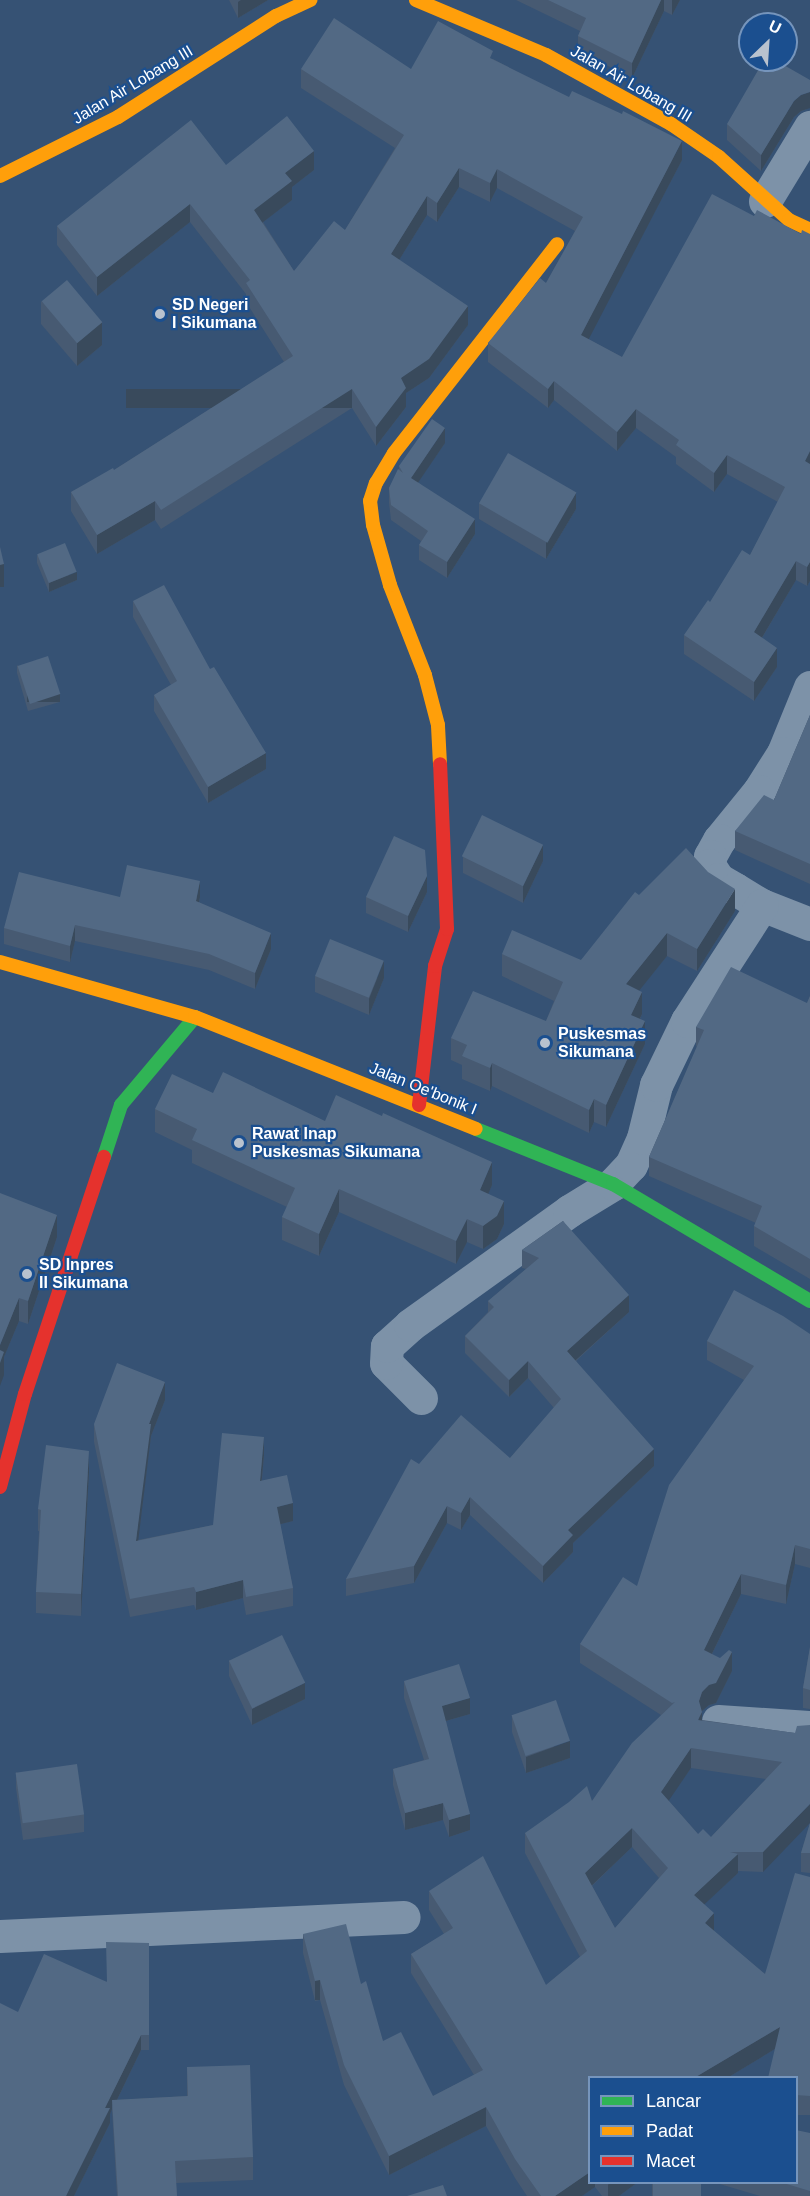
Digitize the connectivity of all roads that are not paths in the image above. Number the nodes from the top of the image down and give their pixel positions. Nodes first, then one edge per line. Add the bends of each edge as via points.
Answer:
1 (311, 0) edge
2 (416, 0) edge
3 (810, 127) edge
4 (0, 176) edge
5 (765, 201) junction
6 (810, 230) edge
7 (557, 244) dead end
8 (810, 687) edge
9 (762, 905) junction
10 (810, 924) edge
11 (0, 962) edge
12 (195, 1017) junction
13 (419, 1105) junction
14 (613, 1184) junction
15 (810, 1301) edge
16 (421, 1398) dead end
17 (0, 1487) edge
18 (718, 1721) edge
19 (810, 1727) edge
20 (404, 1917) dead end
21 (0, 1936) edge

1 - 4 street, Jalan Air Lobang III via 276,16 118,117
2 - 5 street, Jalan Air Lobang III via 546,55 671,124 719,157
3 - 5 street
5 - 6 street, Jalan Air Lobang III
7 - 13 street via 394,453 375,483 370,501 372,525 390,585 425,675 438,726 447,929 435,966
8 - 9 street via 783,753 710,856 711,872 718,879
9 - 10 street
9 - 14 street via 687,1021 656,1085 643,1138 631,1165
11 - 12 street, Jalan Oe'bonik I
12 - 13 street, Jalan Oe'bonik I
12 - 17 street via 121,1105 25,1394
13 - 14 street, Jalan Oe'bonik I
14 - 15 street, Jalan Oe'bonik I
14 - 16 street via 568,1210 387,1346 386,1363
18 - 19 street
20 - 21 street

